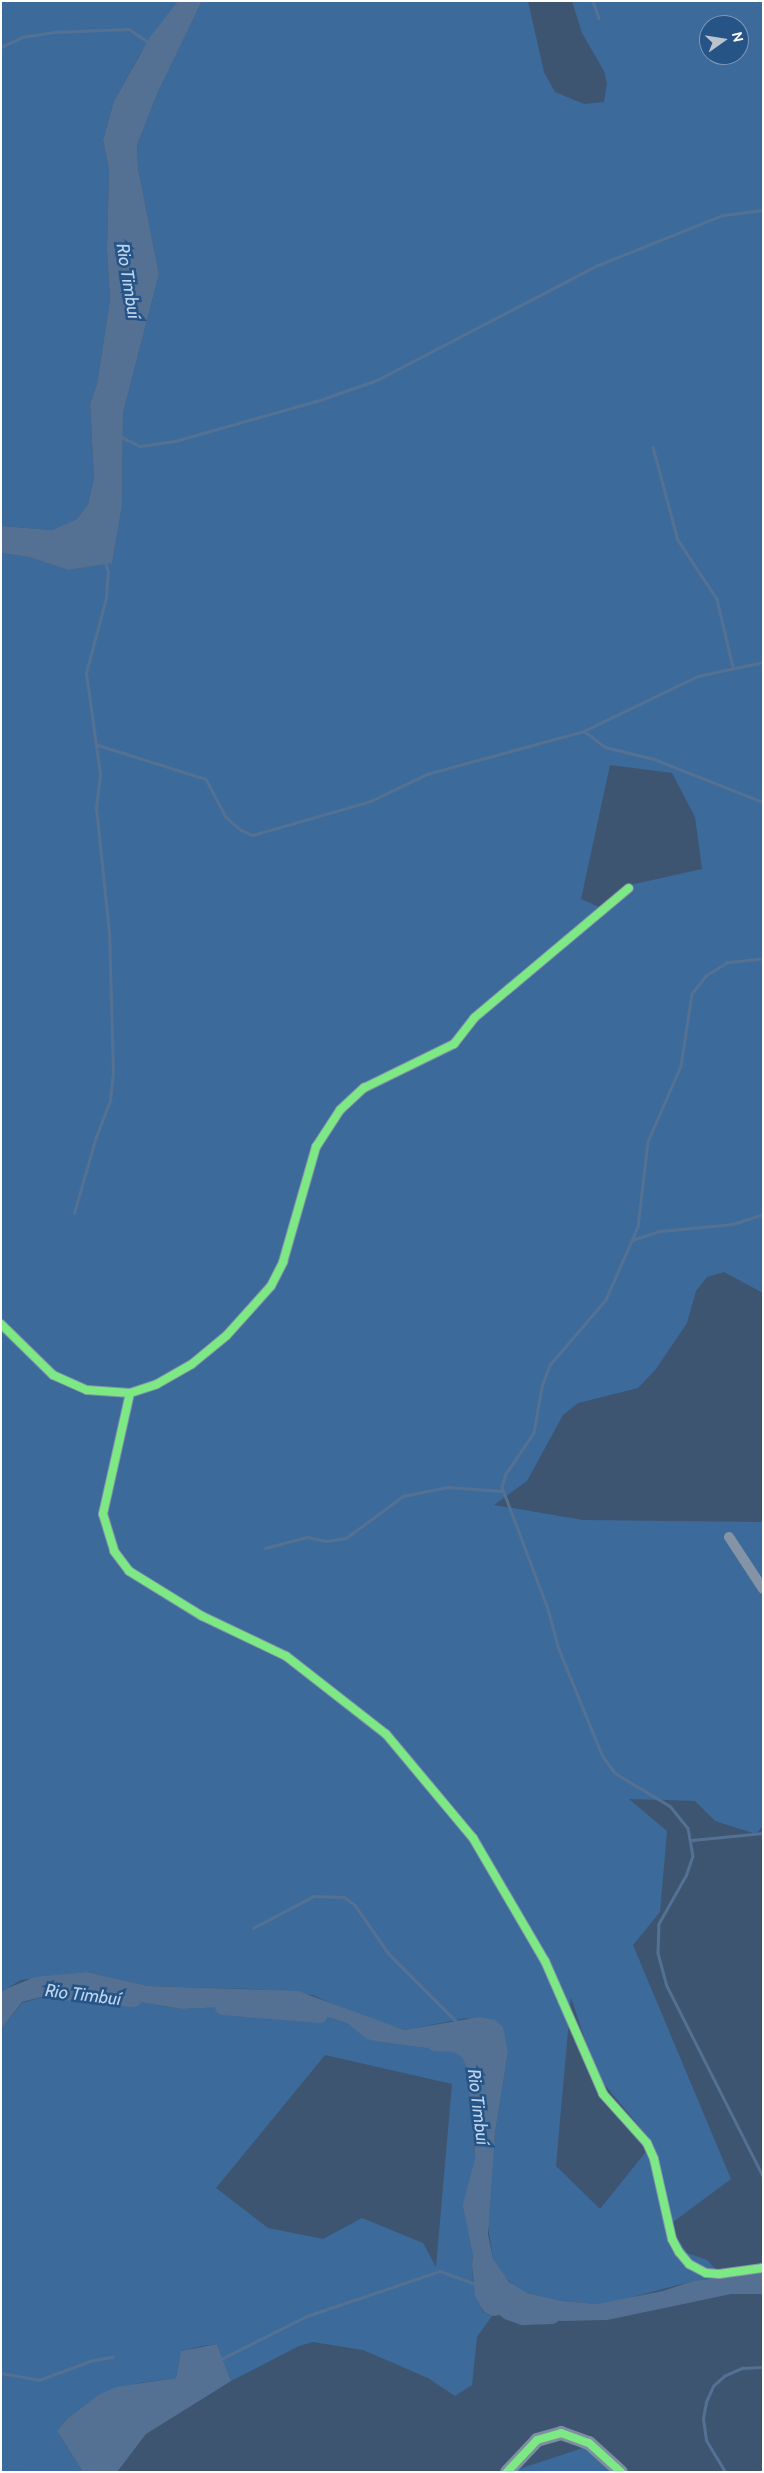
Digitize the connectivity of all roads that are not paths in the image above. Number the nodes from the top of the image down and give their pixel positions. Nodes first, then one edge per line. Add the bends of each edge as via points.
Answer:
1 (629, 888) dead end
2 (1, 1324) edge
3 (130, 1393) junction
4 (729, 1537) dead end
5 (763, 1589) edge
6 (763, 2268) edge
7 (507, 2472) edge
8 (621, 2472) edge

1 - 3 street via 474,1018 454,1044 393,1072 353,1096 316,1147 283,1262 271,1286 227,1335 192,1364 157,1384
2 - 3 street via 54,1375 87,1390
3 - 6 street via 103,1514 114,1551 130,1571 202,1616 286,1656 386,1734 473,1838 545,1962 603,2094 647,2143 654,2159 672,2240 679,2252 689,2264 706,2273
4 - 5 street
7 - 8 street via 537,2440 561,2433 589,2443

